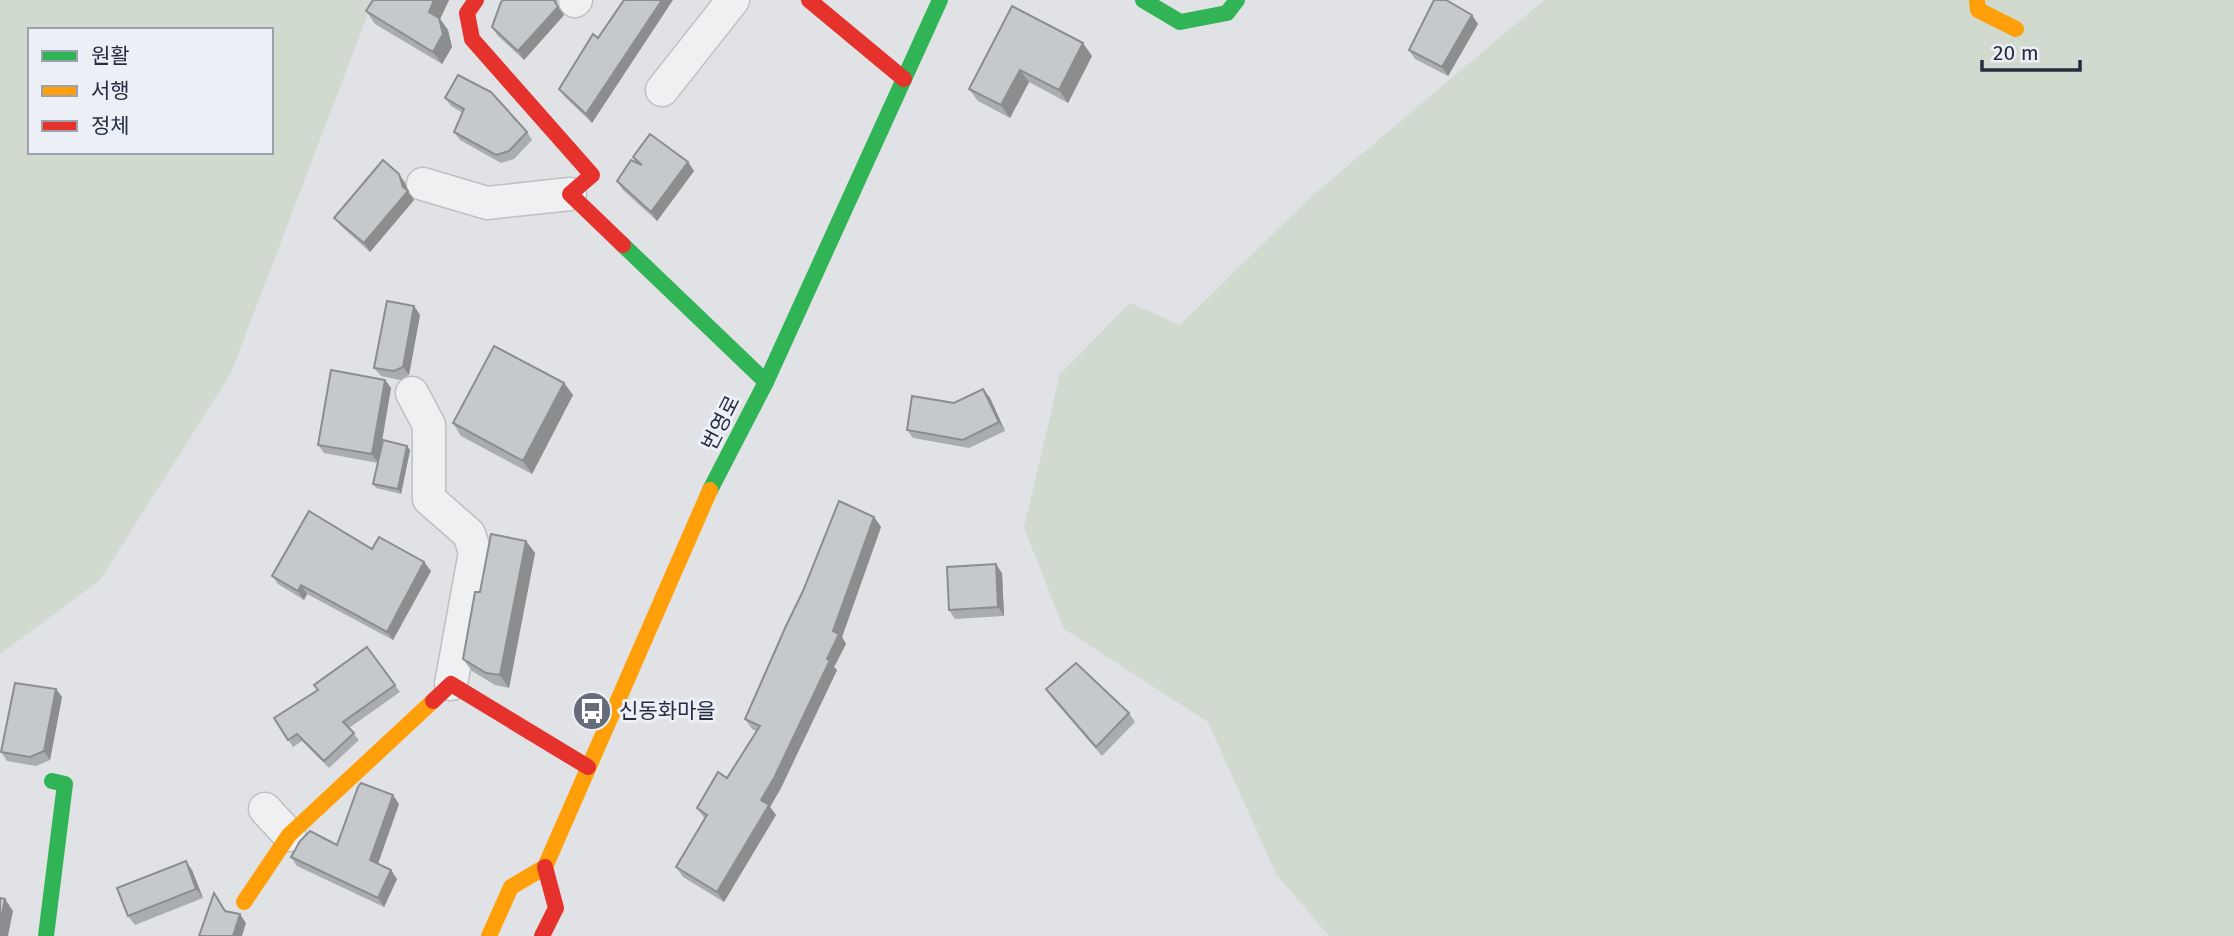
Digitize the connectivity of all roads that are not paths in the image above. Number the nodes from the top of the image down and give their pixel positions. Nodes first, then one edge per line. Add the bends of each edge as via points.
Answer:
1 (476, 0) edge
2 (733, 0) edge
3 (808, 0) edge
4 (940, 0) edge
5 (1143, 0) edge
6 (1237, 0) edge
7 (1977, 0) edge
8 (2016, 29) dead end
9 (904, 79) junction
10 (662, 90) dead end
11 (423, 184) dead end
12 (570, 194) junction
13 (766, 382) junction
14 (412, 393) dead end
15 (451, 684) junction
16 (588, 767) junction
17 (52, 781) dead end
18 (265, 809) dead end
19 (289, 835) junction
20 (545, 867) junction
21 (244, 902) dead end
22 (46, 936) edge
23 (489, 936) edge
24 (542, 936) edge

1 - 12 street via 467,13 472,39 592,174
2 - 10 street
3 - 9 street
4 - 9 street, 번영로
5 - 6 street via 1180,22 1227,13
7 - 8 street via 1978,10
9 - 13 street, 번영로
11 - 12 street via 487,203
12 - 13 street
13 - 16 street, 번영로 via 708,494
14 - 15 street via 429,425 429,499 469,534 475,552
15 - 16 street
15 - 19 street
16 - 20 street, 번영로
17 - 22 street via 65,784
18 - 19 street
19 - 21 street
20 - 23 street via 511,887
20 - 24 street via 556,908

